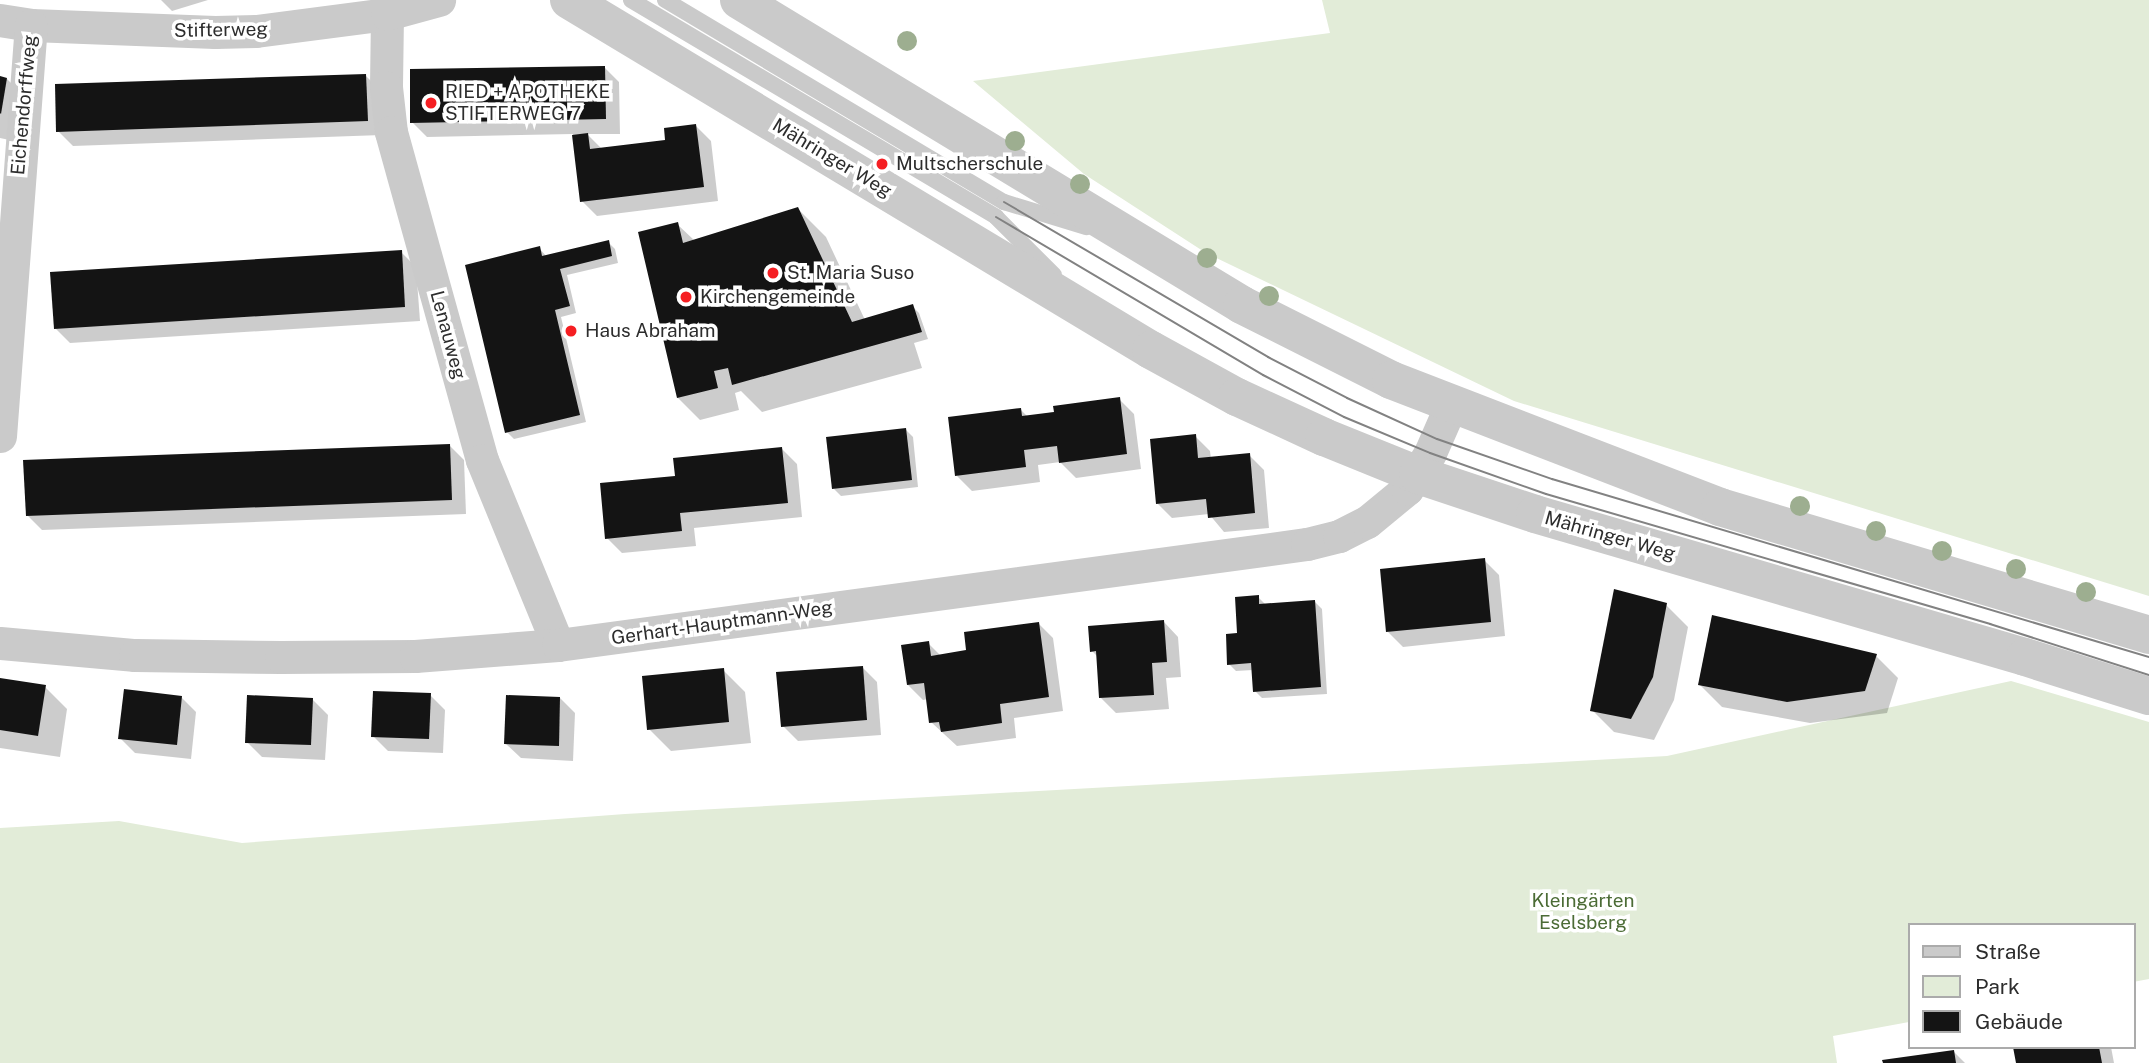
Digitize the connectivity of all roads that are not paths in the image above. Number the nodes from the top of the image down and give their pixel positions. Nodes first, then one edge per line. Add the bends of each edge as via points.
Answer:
1 (439, 0) edge
2 (569, 0) edge
3 (631, 0) edge
4 (665, 0) edge
5 (739, 0) edge
6 (387, 14) junction
7 (15, 22) edge
8 (1000, 210) junction
9 (1135, 242) junction
10 (1095, 316) junction
11 (1451, 405) junction
12 (0, 436) edge
13 (1418, 475) junction
14 (2149, 635) edge
15 (0, 643) edge
16 (558, 645) junction
17 (2149, 696) edge

1 - 6 street, Stifterweg
2 - 10 street, Mähringer Weg
3 - 8 lane
4 - 8 lane
5 - 9 street
6 - 7 street, Stifterweg via 298,27 215,32
6 - 16 street, Lenauweg via 391,132 482,460
7 - 12 street, Eichendorffweg
8 - 9 lane
8 - 10 lane, Mähringer Weg
9 - 11 street via 1302,338
10 - 13 street, Mähringer Weg via 1237,397
11 - 13 street, Gerhart-Hauptmann-Weg
11 - 14 street via 1720,507
13 - 16 street, Gerhart-Hauptmann-Weg via 1367,522 1339,536 1307,544
13 - 17 street, Mähringer Weg
15 - 16 street, Gerhart-Hauptmann-Weg via 135,655 281,657 415,656

